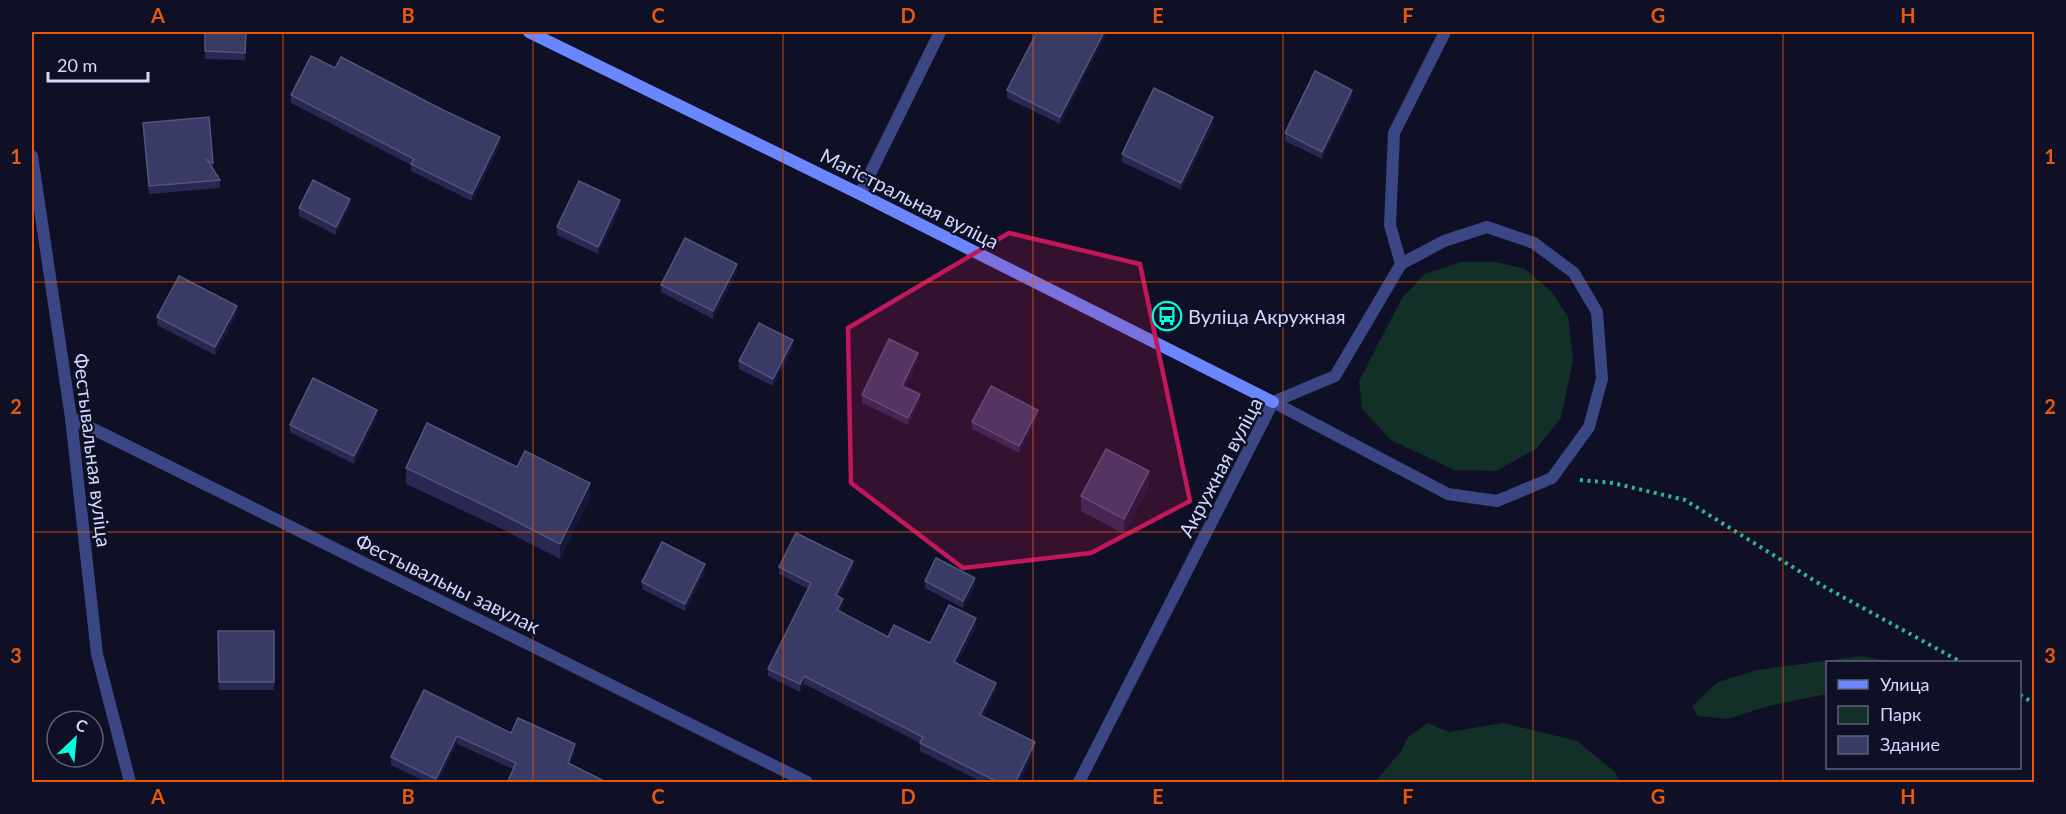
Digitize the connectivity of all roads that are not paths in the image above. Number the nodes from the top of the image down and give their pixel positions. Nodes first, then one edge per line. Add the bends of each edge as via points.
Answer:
1 (529, 32) edge
2 (940, 32) edge
3 (1445, 32) edge
4 (32, 156) edge
5 (860, 194) junction
6 (1401, 264) junction
7 (1273, 402) junction
8 (71, 418) junction
9 (130, 783) edge
10 (807, 783) edge
11 (1079, 783) edge

1 - 5 street, Магістральная вуліца
2 - 5 street
3 - 6 street via 1394,134 1390,225
4 - 8 street, Фестывальная вуліца
5 - 7 street, Магістральная вуліца
6 - 7 street, Акружная вуліца via 1335,376
6 - 7 street via 1444,241 1487,227 1534,243 1574,273 1597,312 1602,379 1589,427 1552,478 1497,501 1448,494
7 - 11 street, Акружная вуліца
8 - 9 street, Фестывальная вуліца via 97,654
8 - 10 street, Фестывальны завулак

